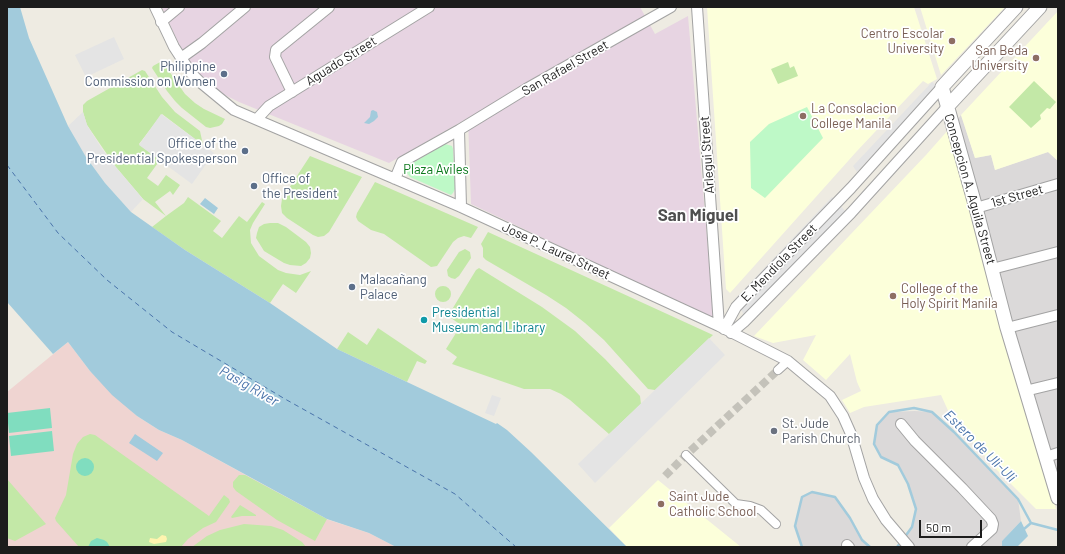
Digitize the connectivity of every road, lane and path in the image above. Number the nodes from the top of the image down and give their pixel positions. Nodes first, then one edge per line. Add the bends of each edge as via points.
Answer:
1 (155, 7) edge
2 (179, 7) edge
3 (244, 7) edge
4 (329, 7) edge
5 (429, 7) edge
6 (671, 7) edge
7 (697, 7) edge
8 (1016, 7) edge
9 (1040, 7) edge
10 (161, 22) junction
11 (181, 58) junction
12 (942, 87) junction
13 (292, 92) junction
14 (947, 107) junction
15 (257, 119) junction
16 (459, 130) junction
17 (395, 179) junction
18 (858, 179) junction
19 (1058, 184) edge
20 (870, 191) junction
21 (839, 200) junction
22 (461, 207) junction
23 (976, 208) junction
24 (850, 213) junction
25 (1058, 252) edge
26 (992, 269) junction
27 (1058, 315) edge
28 (1007, 328) junction
29 (725, 329) junction
30 (788, 361) junction
31 (778, 370) tunnel mouth
32 (1058, 384) edge
33 (1025, 391) junction
34 (900, 424) dead end
35 (686, 455) dead end
36 (1052, 455) edge
37 (1058, 498) edge
38 (776, 524) dead end
39 (908, 546) edge
40 (972, 547) edge

1 - 10 street, Jose P. Laurel Street
2 - 10 street
3 - 11 street
4 - 13 street via 276,50 275,57
5 - 13 street, Aguado Street
6 - 16 street, San Rafael Street
7 - 29 street, Arlegui Street
8 - 12 street, E. Mendiola Street
9 - 14 street, E. Mendiola Street
10 - 11 street, Jose P. Laurel Street
11 - 15 street, Jose P. Laurel Street via 200,82 234,110
12 - 14 street, Concepcion A. Aguila Street
12 - 18 street, E. Mendiola Street
13 - 15 street, Aguado Street via 269,106
14 - 20 street, E. Mendiola Street
14 - 23 street, Concepcion A. Aguila Street
15 - 17 street, Jose P. Laurel Street
16 - 17 street, San Rafael Street via 402,162
16 - 22 street
17 - 22 street, Jose P. Laurel Street
18 - 20 street
18 - 21 street, E. Mendiola Street
19 - 23 street, 1st Street
20 - 24 street, E. Mendiola Street
21 - 24 street
21 - 29 street, E. Mendiola Street via 736,307
22 - 29 street, Jose P. Laurel Street
23 - 26 street, Concepcion A. Aguila Street
24 - 29 street, E. Mendiola Street via 749,316
25 - 26 street
26 - 28 street, Concepcion A. Aguila Street
27 - 28 street
28 - 33 street, Concepcion A. Aguila Street
29 - 30 street, Jose P. Laurel Street
30 - 31 street
30 - 39 street, Jose P. Laurel Street via 830,396 843,416 873,499 886,520
32 - 33 street
33 - 36 street, Concepcion A. Aguila Street
34 - 40 street via 985,512 993,524 992,529
35 - 38 street via 736,504 761,510
36 - 37 street, Concepcion A. Aguila Street

